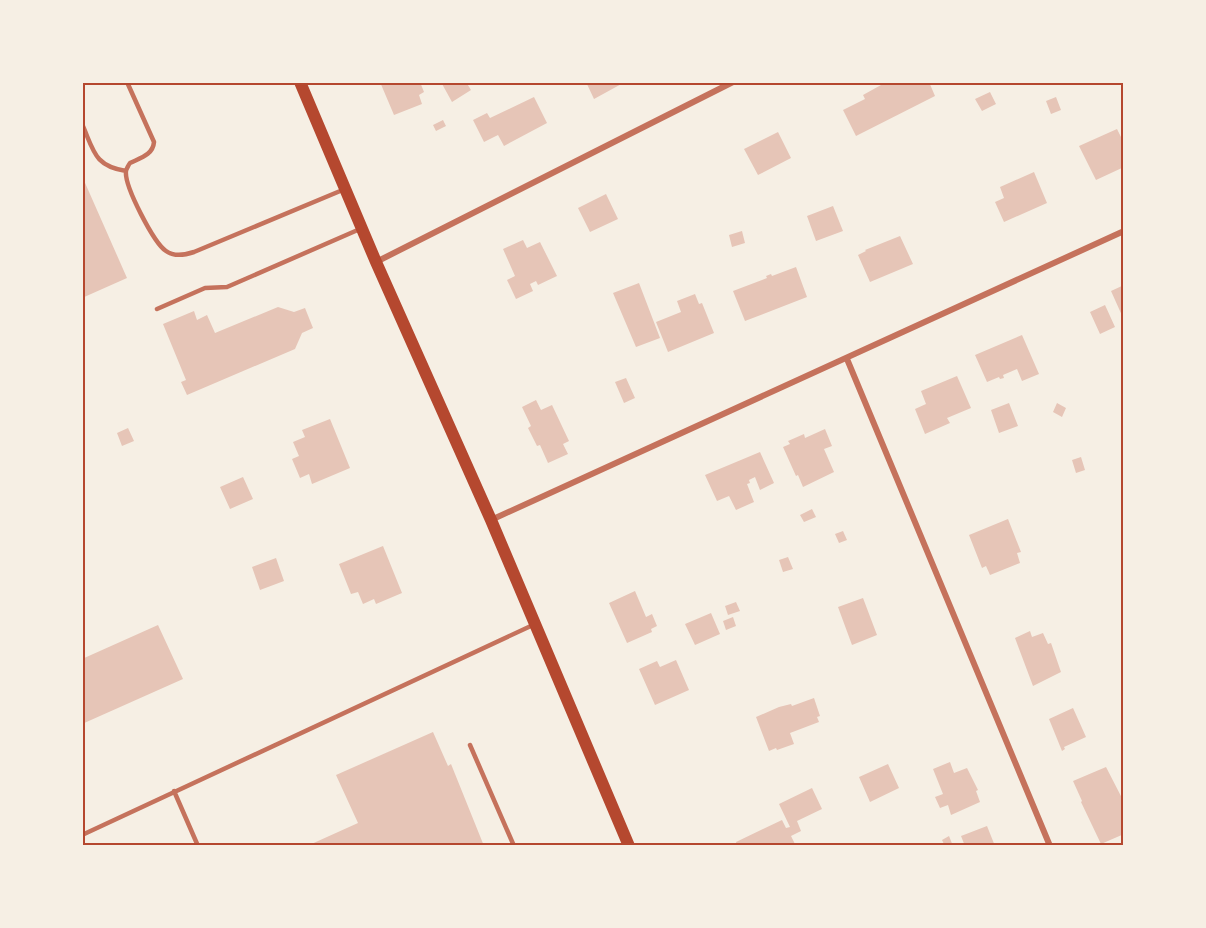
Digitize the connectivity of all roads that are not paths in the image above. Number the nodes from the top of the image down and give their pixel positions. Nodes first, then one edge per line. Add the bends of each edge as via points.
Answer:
1 (127, 82) edge
2 (300, 82) edge
3 (733, 82) edge
4 (82, 124) edge
5 (126, 171) junction
6 (345, 189) junction
7 (362, 228) junction
8 (1124, 231) edge
9 (376, 262) junction
10 (157, 309) dead end
11 (847, 359) junction
12 (491, 520) junction
13 (535, 624) junction
14 (470, 745) dead end
15 (174, 791) junction
16 (82, 835) edge
17 (198, 846) edge
18 (514, 846) edge
19 (629, 846) edge
20 (1050, 846) edge

1 - 5 lane via 154,142 149,154 130,162
2 - 6 main road
3 - 9 street
4 - 5 lane via 102,164
5 - 6 lane via 127,182 152,236 167,252 181,255
6 - 7 main road
7 - 9 main road
7 - 10 lane via 227,287 205,288
8 - 11 street
9 - 12 main road
11 - 12 street
11 - 20 street
12 - 13 main road
13 - 15 lane
13 - 19 main road
14 - 18 lane
15 - 16 lane
15 - 17 lane

